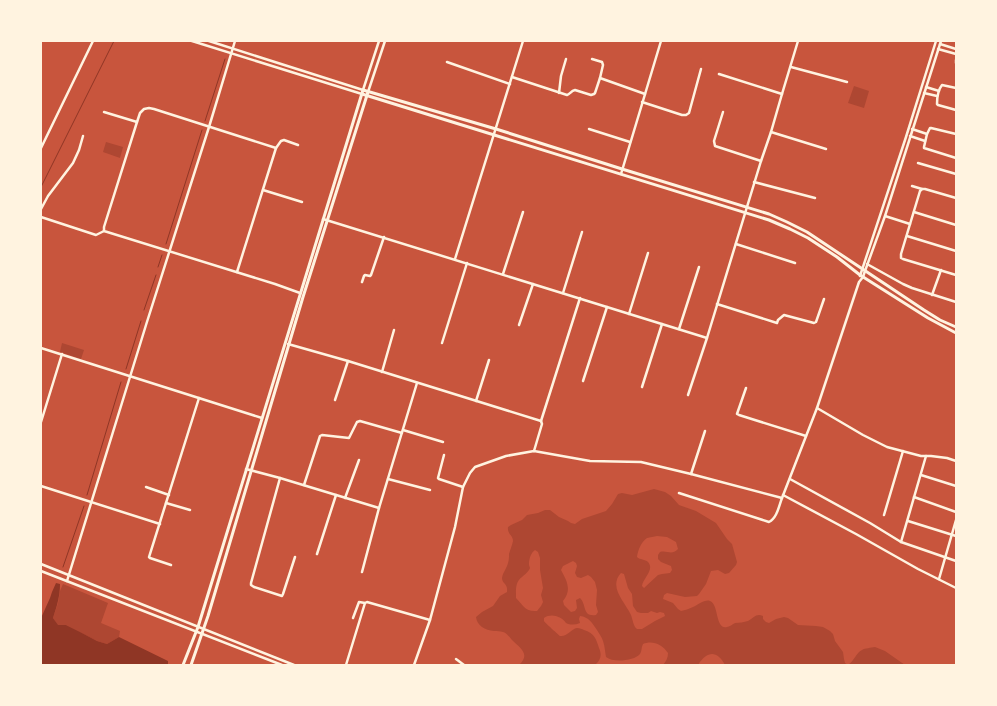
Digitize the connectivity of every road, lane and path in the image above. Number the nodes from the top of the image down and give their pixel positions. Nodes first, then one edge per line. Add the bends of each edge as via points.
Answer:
1 (93, 41) edge
2 (192, 41) edge
3 (209, 41) edge
4 (235, 41) edge
5 (379, 41) edge
6 (384, 41) edge
7 (523, 41) edge
8 (661, 41) edge
9 (798, 41) edge
10 (936, 41) edge
11 (940, 42) edge
12 (233, 48) junction
13 (938, 49) junction
14 (956, 49) edge
15 (232, 53) junction
16 (956, 54) edge
17 (592, 58) dead end
18 (566, 59) dead end
19 (447, 62) dead end
20 (791, 67) junction
21 (701, 69) dead end
22 (719, 74) dead end
23 (512, 77) junction
24 (600, 78) junction
25 (847, 82) dead end
26 (510, 84) junction
27 (926, 87) junction
28 (956, 88) edge
29 (363, 90) junction
30 (939, 91) junction
31 (368, 92) junction
32 (559, 93) junction
33 (924, 93) junction
34 (362, 94) junction
35 (645, 94) junction
36 (782, 94) junction
37 (366, 96) junction
38 (937, 96) junction
39 (642, 102) junction
40 (956, 110) edge
41 (104, 112) dead end
42 (723, 112) dead end
43 (137, 122) junction
44 (209, 127) junction
45 (496, 129) junction
46 (590, 129) dead end
47 (912, 129) junction
48 (771, 132) junction
49 (927, 134) junction
50 (956, 134) edge
51 (494, 135) junction
52 (83, 136) dead end
53 (910, 136) junction
54 (925, 141) junction
55 (630, 142) junction
56 (298, 145) dead end
57 (41, 148) edge
58 (276, 148) junction
59 (826, 149) dead end
60 (956, 158) edge
61 (761, 161) junction
62 (918, 163) dead end
63 (622, 169) junction
64 (620, 174) junction
65 (956, 174) edge
66 (754, 182) junction
67 (912, 186) dead end
68 (263, 190) junction
69 (922, 190) junction
70 (815, 198) dead end
71 (956, 198) edge
72 (302, 202) dead end
73 (747, 208) junction
74 (41, 209) edge
75 (523, 212) dead end
76 (914, 212) junction
77 (745, 213) junction
78 (885, 216) junction
79 (41, 217) edge
80 (323, 218) junction
81 (328, 220) junction
82 (910, 224) junction
83 (956, 225) edge
84 (104, 231) junction
85 (582, 232) dead end
86 (907, 236) junction
87 (384, 237) junction
88 (736, 244) junction
89 (170, 251) junction
90 (956, 251) edge
91 (648, 253) dead end
92 (455, 259) junction
93 (467, 263) junction
94 (795, 263) dead end
95 (866, 264) junction
96 (699, 267) dead end
97 (864, 270) junction
98 (941, 270) junction
99 (237, 272) junction
100 (503, 274) junction
101 (956, 275) edge
102 (862, 276) junction
103 (362, 282) dead end
104 (532, 284) junction
105 (300, 293) junction
106 (563, 293) junction
107 (932, 295) junction
108 (580, 298) junction
109 (824, 300) dead end
110 (956, 302) edge
111 (717, 304) junction
112 (607, 307) junction
113 (629, 314) junction
114 (662, 324) junction
115 (519, 326) dead end
116 (956, 328) edge
117 (679, 329) junction
118 (394, 330) dead end
119 (956, 333) edge
120 (707, 338) junction
121 (285, 343) junction
122 (442, 343) dead end
123 (289, 344) junction
124 (41, 348) edge
125 (62, 354) junction
126 (489, 360) dead end
127 (348, 361) junction
128 (382, 372) junction
129 (131, 376) junction
130 (584, 381) dead end
131 (416, 383) junction
132 (642, 387) dead end
133 (746, 388) dead end
134 (688, 395) dead end
135 (199, 398) junction
136 (335, 400) dead end
137 (476, 401) junction
138 (817, 408) junction
139 (262, 418) junction
140 (41, 422) edge
141 (541, 422) junction
142 (403, 430) junction
143 (705, 431) dead end
144 (402, 433) junction
145 (806, 436) junction
146 (443, 442) dead end
147 (534, 451) junction
148 (903, 451) junction
149 (444, 455) dead end
150 (926, 456) junction
151 (359, 460) dead end
152 (956, 462) edge
153 (246, 469) junction
154 (251, 470) junction
155 (691, 474) junction
156 (921, 475) junction
157 (280, 478) junction
158 (388, 478) junction
159 (790, 479) junction
160 (304, 485) junction
161 (41, 486) edge
162 (956, 486) edge
163 (146, 487) dead end
164 (463, 488) junction
165 (430, 490) dead end
166 (679, 493) dead end
167 (169, 495) junction
168 (336, 495) junction
169 (784, 495) junction
170 (914, 497) junction
171 (345, 498) junction
172 (782, 498) junction
173 (92, 502) junction
174 (166, 503) junction
175 (379, 508) junction
176 (190, 510) dead end
177 (956, 512) edge
178 (884, 515) dead end
179 (908, 520) junction
180 (956, 520) edge
181 (160, 524) junction
182 (952, 534) junction
183 (956, 536) edge
184 (901, 542) junction
185 (317, 554) dead end
186 (295, 557) dead end
187 (945, 557) junction
188 (956, 561) edge
189 (41, 564) edge
190 (171, 565) dead end
191 (41, 571) edge
192 (362, 572) dead end
193 (69, 575) junction
194 (939, 579) junction
195 (67, 581) junction
196 (956, 588) edge
197 (365, 603) junction
198 (353, 618) dead end
199 (430, 620) junction
200 (198, 627) junction
201 (203, 629) junction
202 (196, 631) junction
203 (202, 633) junction
204 (456, 659) dead end
205 (183, 665) edge
206 (191, 665) edge
207 (282, 665) edge
208 (294, 665) edge
209 (346, 665) edge
210 (414, 665) edge
211 (464, 665) edge

1 - 57 street
2 - 15 street
3 - 12 street
4 - 12 street
5 - 29 street
6 - 31 street
7 - 23 street
8 - 35 street
9 - 20 street
10 - 95 street
11 - 13 street
11 - 14 street
12 - 15 street
12 - 29 street
13 - 16 street
13 - 27 street
15 - 34 street
15 - 44 street
17 - 24 street via 602,62
18 - 32 street
19 - 26 street
20 - 25 street
20 - 36 street
21 - 39 street via 686,115
22 - 36 street
23 - 26 street
23 - 32 street
24 - 32 street via 594,94 575,90 567,95
24 - 35 street
26 - 45 street
27 - 30 street
27 - 33 street
28 - 30 street via 942,85
29 - 31 street
29 - 34 street
30 - 38 street
31 - 37 street
31 - 45 street
33 - 38 street
33 - 47 street
34 - 37 street
34 - 80 street
35 - 39 street
36 - 48 street
37 - 51 street
37 - 81 street
38 - 40 street via 938,105
39 - 55 street
41 - 43 street
42 - 61 street via 714,141 715,146
43 - 44 street via 140,113 149,108
43 - 84 street
44 - 58 street
44 - 89 street
45 - 51 street
45 - 63 street
46 - 55 street
47 - 49 street
47 - 53 street
48 - 59 street
48 - 61 street
49 - 50 street via 931,128
49 - 54 street
51 - 64 street
51 - 92 street
52 - 74 street via 73,163
53 - 54 street
53 - 78 street
54 - 60 street via 924,148
55 - 63 street
56 - 58 street via 284,140
58 - 68 street
61 - 66 street
62 - 65 street
63 - 64 street
63 - 73 street
64 - 77 street
66 - 70 street
66 - 73 street
67 - 69 street
68 - 72 street
68 - 99 street
69 - 71 street
69 - 76 street
73 - 77 street
73 - 97 street via 794,225
75 - 100 street
76 - 82 street
76 - 83 street
77 - 88 street
77 - 102 street via 769,220 808,238
78 - 82 street
78 - 95 street
79 - 84 street via 96,235
80 - 81 street
80 - 105 street
81 - 87 street
81 - 123 street
82 - 86 street
84 - 89 street
85 - 106 street
86 - 90 street
86 - 98 street via 901,258
87 - 92 street
87 - 103 street via 371,275 365,275
88 - 94 street
88 - 111 street
89 - 99 street
89 - 129 street
91 - 113 street
92 - 93 street
93 - 100 street
93 - 122 street
95 - 97 street
95 - 107 street via 903,284
96 - 117 street
97 - 102 street
97 - 116 street
98 - 101 street
98 - 107 street
99 - 105 street
100 - 104 street
102 - 119 street
102 - 138 street
104 - 106 street
104 - 115 street
105 - 121 street
106 - 108 street
107 - 110 street
108 - 112 street
108 - 141 street
109 - 111 street via 814,323 784,315 777,323
111 - 120 street
112 - 113 street
112 - 130 street
113 - 114 street
114 - 117 street
114 - 132 street
117 - 120 street
118 - 128 street
120 - 134 street
121 - 123 street
121 - 139 street
123 - 127 street
123 - 154 street
124 - 125 street
125 - 129 street
125 - 140 street
126 - 137 street
127 - 128 street
127 - 136 street
128 - 131 street
129 - 135 street
129 - 173 street
131 - 137 street
131 - 142 street
133 - 145 street via 739,415
135 - 139 street
135 - 167 street
137 - 141 street
138 - 145 street
138 - 148 street via 863,435 887,447
139 - 153 street
141 - 147 street
142 - 144 street
142 - 146 street
143 - 155 street
144 - 158 street
144 - 160 street via 360,421 349,438 320,436
145 - 159 street
147 - 155 street via 590,461 641,462
147 - 164 street via 506,456 475,467
148 - 150 street
148 - 178 street
149 - 164 street via 438,478
150 - 152 street via 947,458
150 - 156 street
151 - 171 street
153 - 154 street
153 - 200 street
154 - 157 street
154 - 201 street
155 - 172 street
156 - 162 street
156 - 170 street
157 - 160 street
157 - 186 street via 251,585 282,596
158 - 165 street
158 - 175 street
159 - 169 street
159 - 184 street
160 - 168 street
161 - 173 street
163 - 167 street
164 - 199 street
166 - 172 street via 769,522 775,517
167 - 174 street
168 - 171 street
168 - 185 street
169 - 172 street
169 - 194 street via 918,570
170 - 177 street
170 - 179 street
171 - 175 street
173 - 181 street
173 - 193 street
174 - 176 street
174 - 181 street
175 - 192 street
179 - 182 street
179 - 184 street
180 - 182 street
181 - 190 street via 149,557
182 - 183 street
182 - 187 street
184 - 187 street
187 - 188 street
187 - 194 street
189 - 193 street
191 - 195 street
193 - 195 street
193 - 200 street
194 - 196 street
195 - 202 street
197 - 198 street via 359,602
197 - 199 street
197 - 209 street
199 - 210 street
200 - 201 street
200 - 202 street
201 - 203 street
201 - 208 street
202 - 203 street
202 - 205 street
203 - 206 street
203 - 207 street
204 - 211 street

